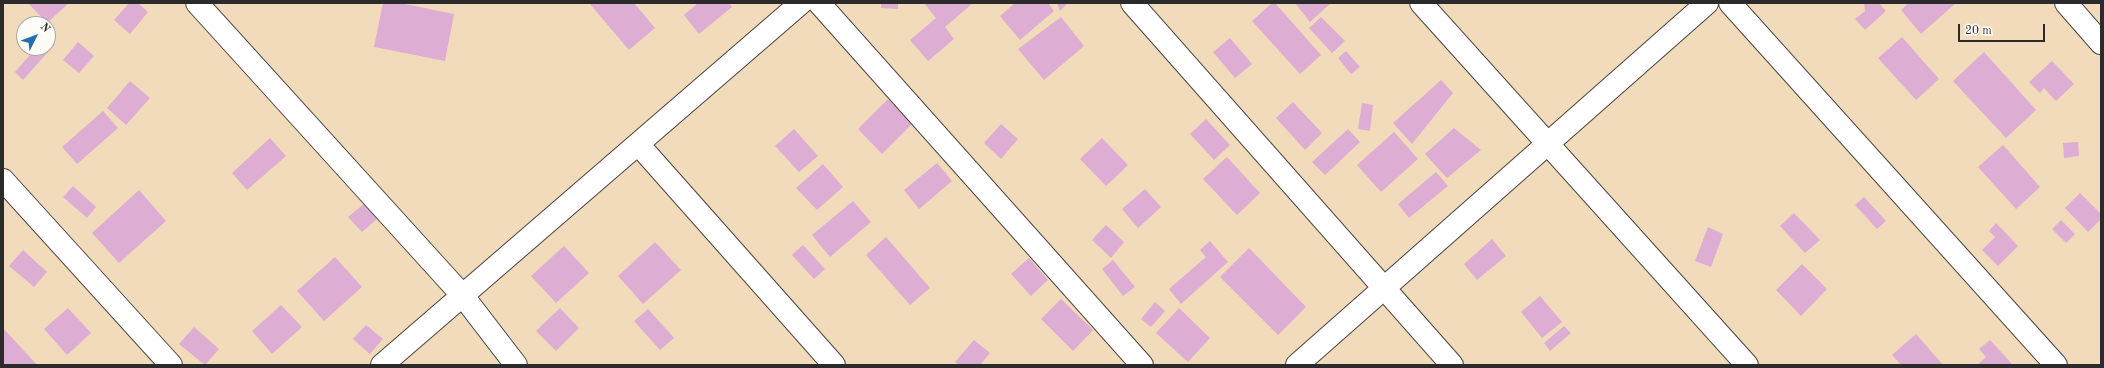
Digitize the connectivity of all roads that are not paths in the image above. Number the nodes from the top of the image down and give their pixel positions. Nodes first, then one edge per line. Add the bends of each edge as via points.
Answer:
1 (197, 3) edge
2 (801, 3) edge
3 (819, 3) edge
4 (1132, 3) edge
5 (1421, 3) edge
6 (1707, 3) edge
7 (1730, 3) edge
8 (2066, 3) edge
9 (2101, 43) edge
10 (638, 144) junction
11 (1548, 144) junction
12 (3, 180) edge
13 (1384, 288) junction
14 (463, 296) junction
15 (171, 365) edge
16 (382, 365) edge
17 (516, 365) edge
18 (834, 365) edge
19 (1142, 365) edge
20 (1297, 365) edge
21 (1452, 365) edge
22 (1747, 365) edge
23 (2056, 365) edge

1 - 14 street
2 - 10 street
3 - 19 street
4 - 13 street
5 - 11 street
6 - 11 street
7 - 23 street
8 - 9 street
10 - 14 street
10 - 18 street
11 - 13 street
11 - 22 street
12 - 15 street
13 - 20 street
13 - 21 street
14 - 16 street
14 - 17 street

